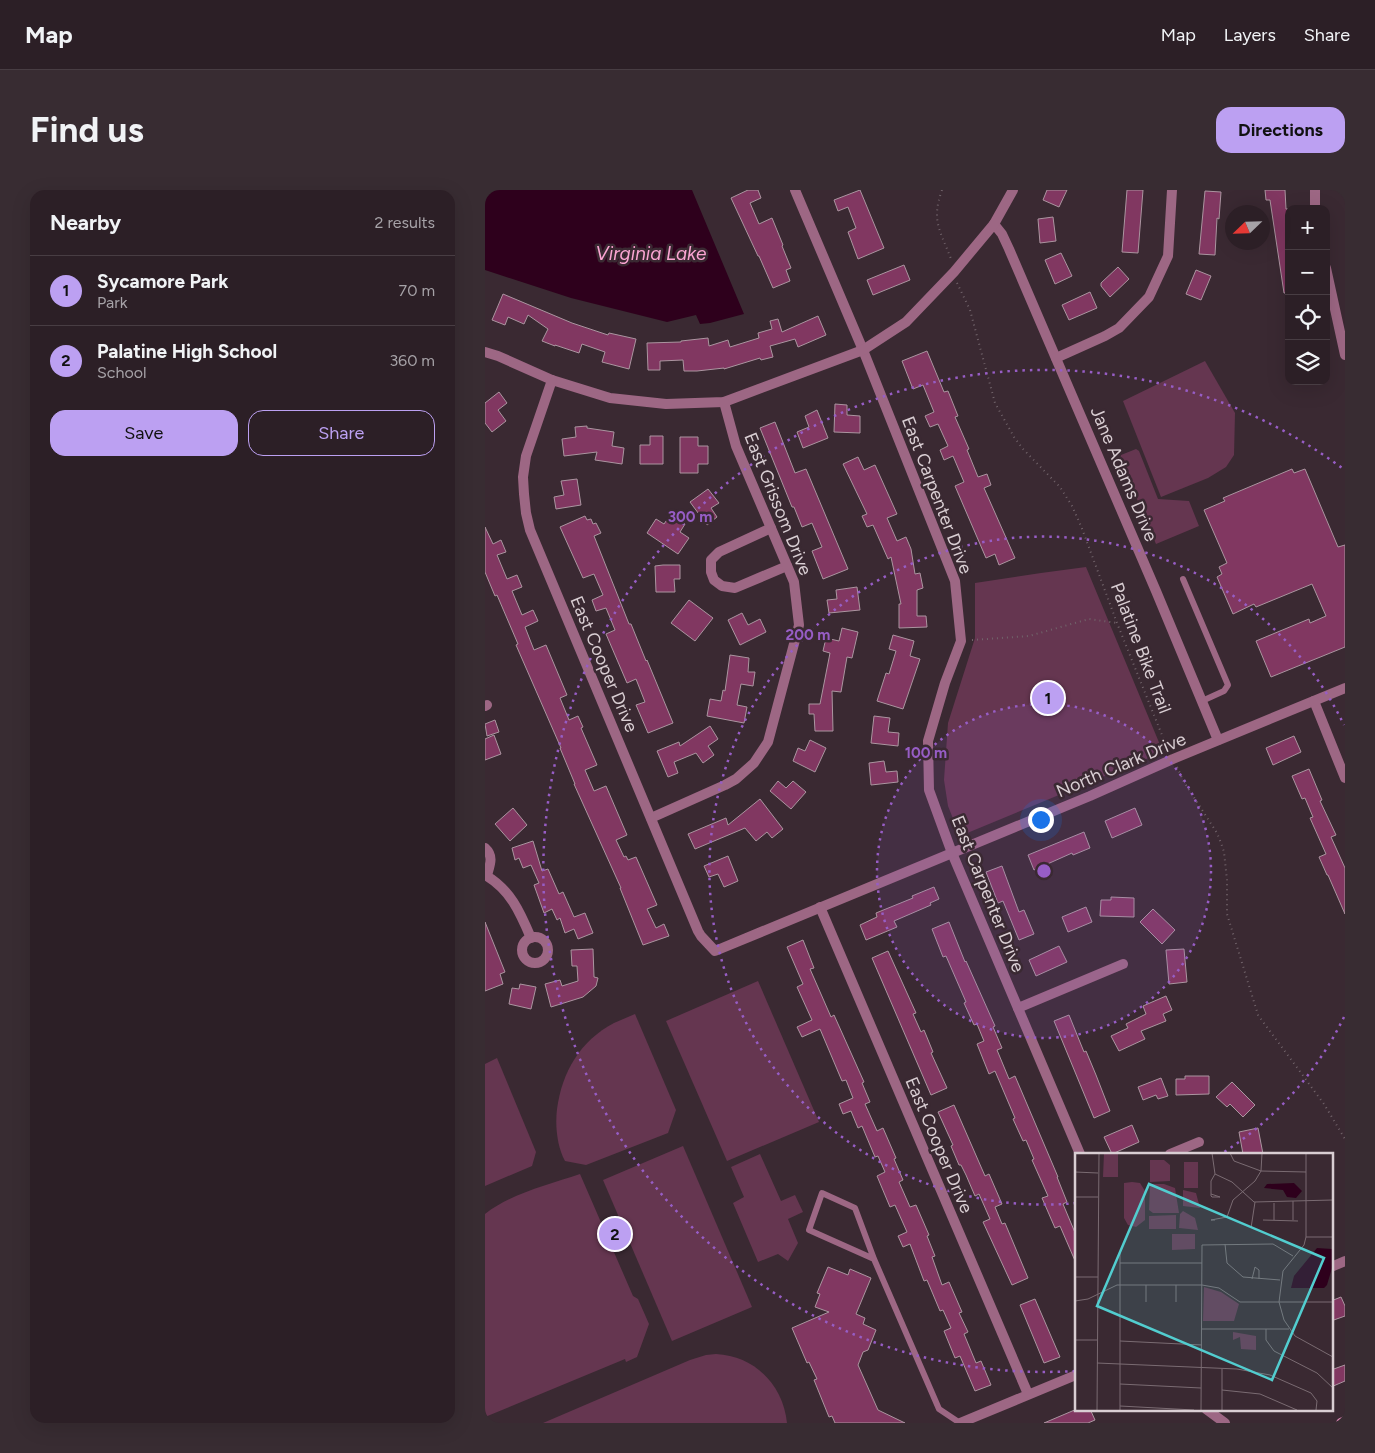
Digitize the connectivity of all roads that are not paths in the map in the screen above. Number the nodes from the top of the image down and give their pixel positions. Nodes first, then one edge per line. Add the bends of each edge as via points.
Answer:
1 (795, 190) edge
2 (1013, 190) edge
3 (1173, 190) edge
4 (1315, 190) edge
5 (1315, 205) edge
6 (994, 224) junction
7 (1330, 286) edge
8 (863, 350) junction
9 (485, 352) edge
10 (1345, 355) edge
11 (1056, 358) junction
12 (552, 380) junction
13 (724, 402) junction
14 (771, 528) junction
15 (787, 566) junction
16 (1183, 579) dead end
17 (1345, 688) edge
18 (1202, 701) junction
19 (1314, 701) junction
20 (1218, 740) junction
21 (1345, 778) edge
22 (651, 818) junction
23 (485, 848) edge
24 (952, 853) junction
25 (486, 875) edge
26 (820, 908) junction
27 (531, 938) dead end
28 (715, 951) joint
29 (1123, 964) dead end
30 (1018, 1008) junction
31 (1199, 1142) dead end
32 (1080, 1153) edge
33 (1172, 1153) edge
34 (874, 1259) junction
35 (1345, 1261) edge
36 (1333, 1266) edge
37 (1075, 1375) edge
38 (1028, 1394) junction
39 (1207, 1410) edge
40 (1345, 1421) edge
41 (960, 1423) edge
42 (1225, 1423) edge
43 (1341, 1423) edge

1 - 8 street, East Carpenter Drive
2 - 6 street
3 - 11 street via 1169,256 1149,297 1119,328
4 - 5 street
6 - 8 street via 906,322
6 - 11 street, Jane Adams Drive via 1003,234
7 - 10 street
8 - 13 street
8 - 24 street, East Carpenter Drive via 955,581 961,641 928,741 929,790
9 - 12 street
11 - 18 street, Jane Adams Drive
12 - 13 street via 610,398 666,404
12 - 22 street, East Cooper Drive via 526,456 523,477 526,513
13 - 14 street, East Grissom Drive via 736,446
14 - 15 street, East Grissom Drive
14 - 15 street via 719,552 711,560 714,580 722,586 735,588
15 - 22 street, East Grissom Drive via 794,582 799,625 768,742 736,779
16 - 18 lane via 1227,685 1224,691
17 - 19 street, North Clark Drive
18 - 20 street, Jane Adams Drive
19 - 20 street, North Clark Drive
19 - 21 street
20 - 24 street, North Clark Drive
22 - 28 street, East Cooper Drive via 701,936
23 - 25 street via 491,856
24 - 26 street, North Clark Drive
24 - 30 street, East Carpenter Drive
25 - 27 street via 508,892
26 - 28 street, North Clark Drive
26 - 38 street, East Cooper Drive
29 - 30 street
30 - 32 street, East Carpenter Drive
31 - 33 street
34 - 34 lane via 855,1208 822,1193 809,1230
34 - 41 lane via 939,1409
35 - 36 street
37 - 38 street
38 - 41 street
39 - 42 street
40 - 43 street

